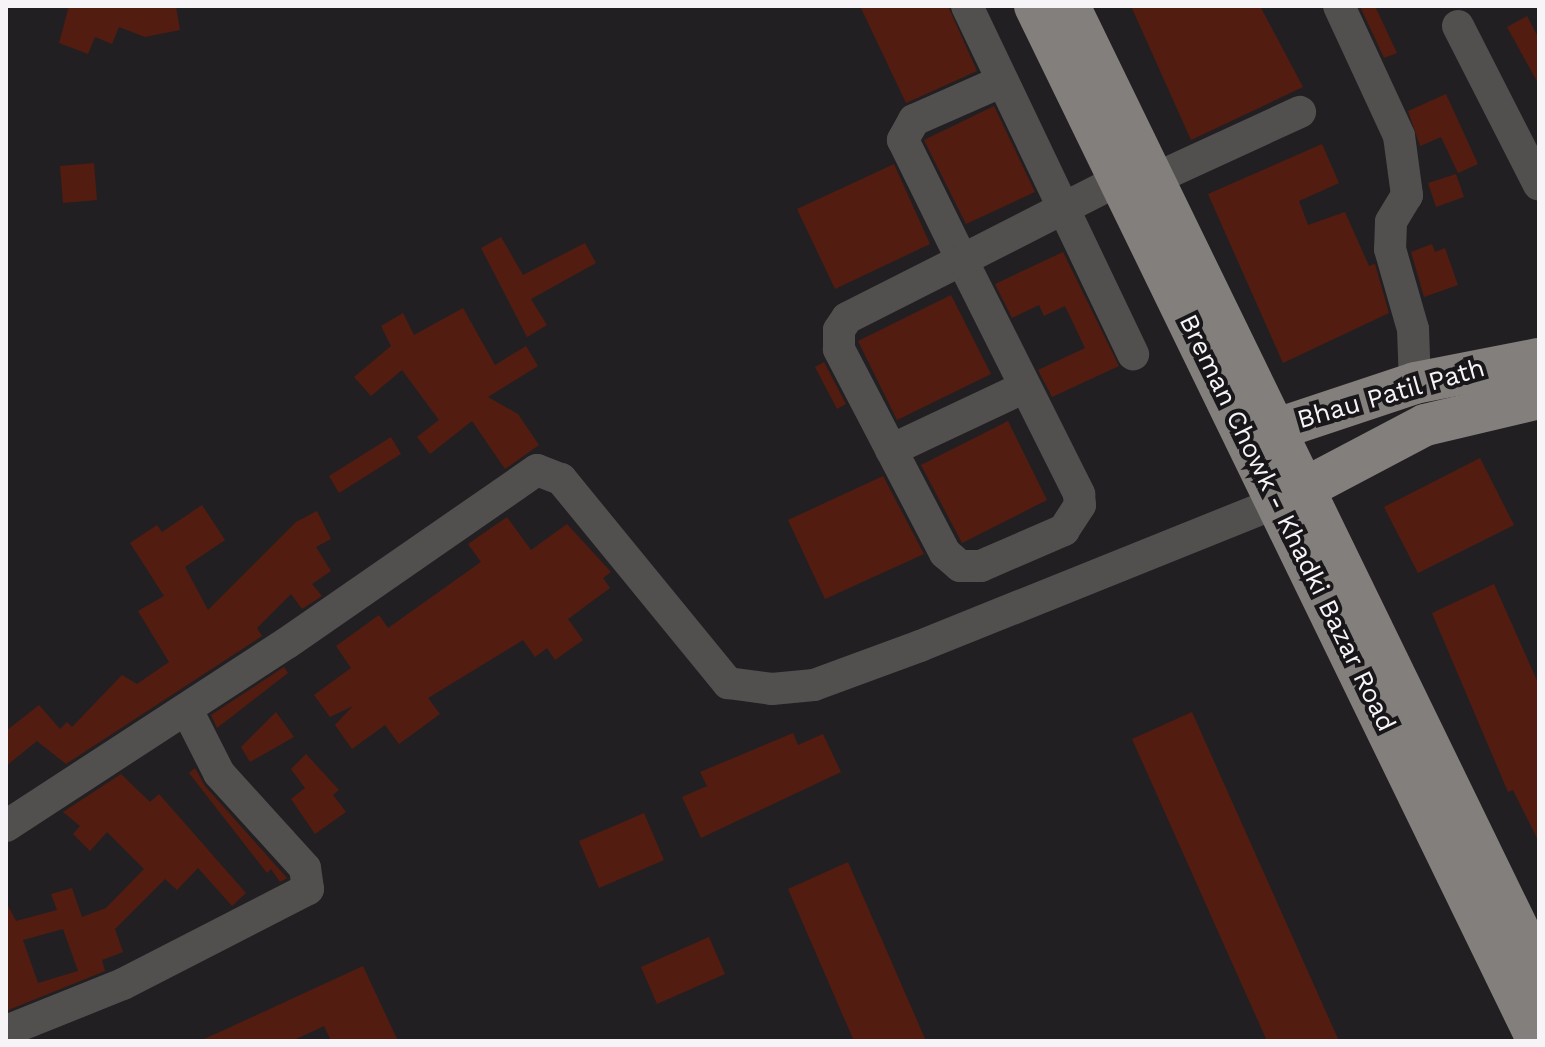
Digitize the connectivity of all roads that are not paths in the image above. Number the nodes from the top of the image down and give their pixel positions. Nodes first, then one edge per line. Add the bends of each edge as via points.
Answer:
1 (967, 6) edge
2 (1035, 6) edge
3 (1069, 6) edge
4 (1339, 6) edge
5 (1458, 26) dead end
6 (998, 83) junction
7 (1300, 112) dead end
8 (1136, 180) junction
9 (1539, 185) edge
10 (1061, 209) junction
11 (962, 260) junction
12 (1133, 354) dead end
13 (1539, 359) edge
14 (1415, 383) junction
15 (1025, 387) junction
16 (1539, 398) edge
17 (1259, 434) junction
18 (891, 450) junction
19 (1290, 497) junction
20 (187, 710) junction
21 (6, 826) edge
22 (1537, 964) edge
23 (14, 1033) edge
24 (1538, 1041) edge

1 - 6 street
2 - 8 main road, Breman Chowk - Khadki Bazar Road
3 - 8 main road, Breman Chowk - Khadki Bazar Road
4 - 14 street via 1399,136 1407,195 1391,222 1390,249 1413,329
5 - 9 street
6 - 10 street
6 - 11 street via 914,120 902,134
7 - 8 street
8 - 10 street
8 - 17 main road, Breman Chowk - Khadki Bazar Road
10 - 11 street
10 - 12 street
11 - 15 street
11 - 18 street via 847,318 839,330 839,349
13 - 14 main road, Bhau Patil Path
14 - 17 main road, Bhau Patil Path
15 - 18 street
15 - 18 street via 1079,494 1078,514 1064,530 981,566 960,566 945,553
16 - 19 main road, Bhau Patil Path via 1425,425
17 - 19 main road, Breman Chowk - Khadki Bazar Road
19 - 20 street via 920,646 814,685 772,689 728,683 561,479 537,470
19 - 22 main road, Breman Chowk - Khadki Bazar Road
19 - 24 main road, Breman Chowk - Khadki Bazar Road
20 - 21 street
20 - 23 street via 219,773 305,868 308,889 220,938

